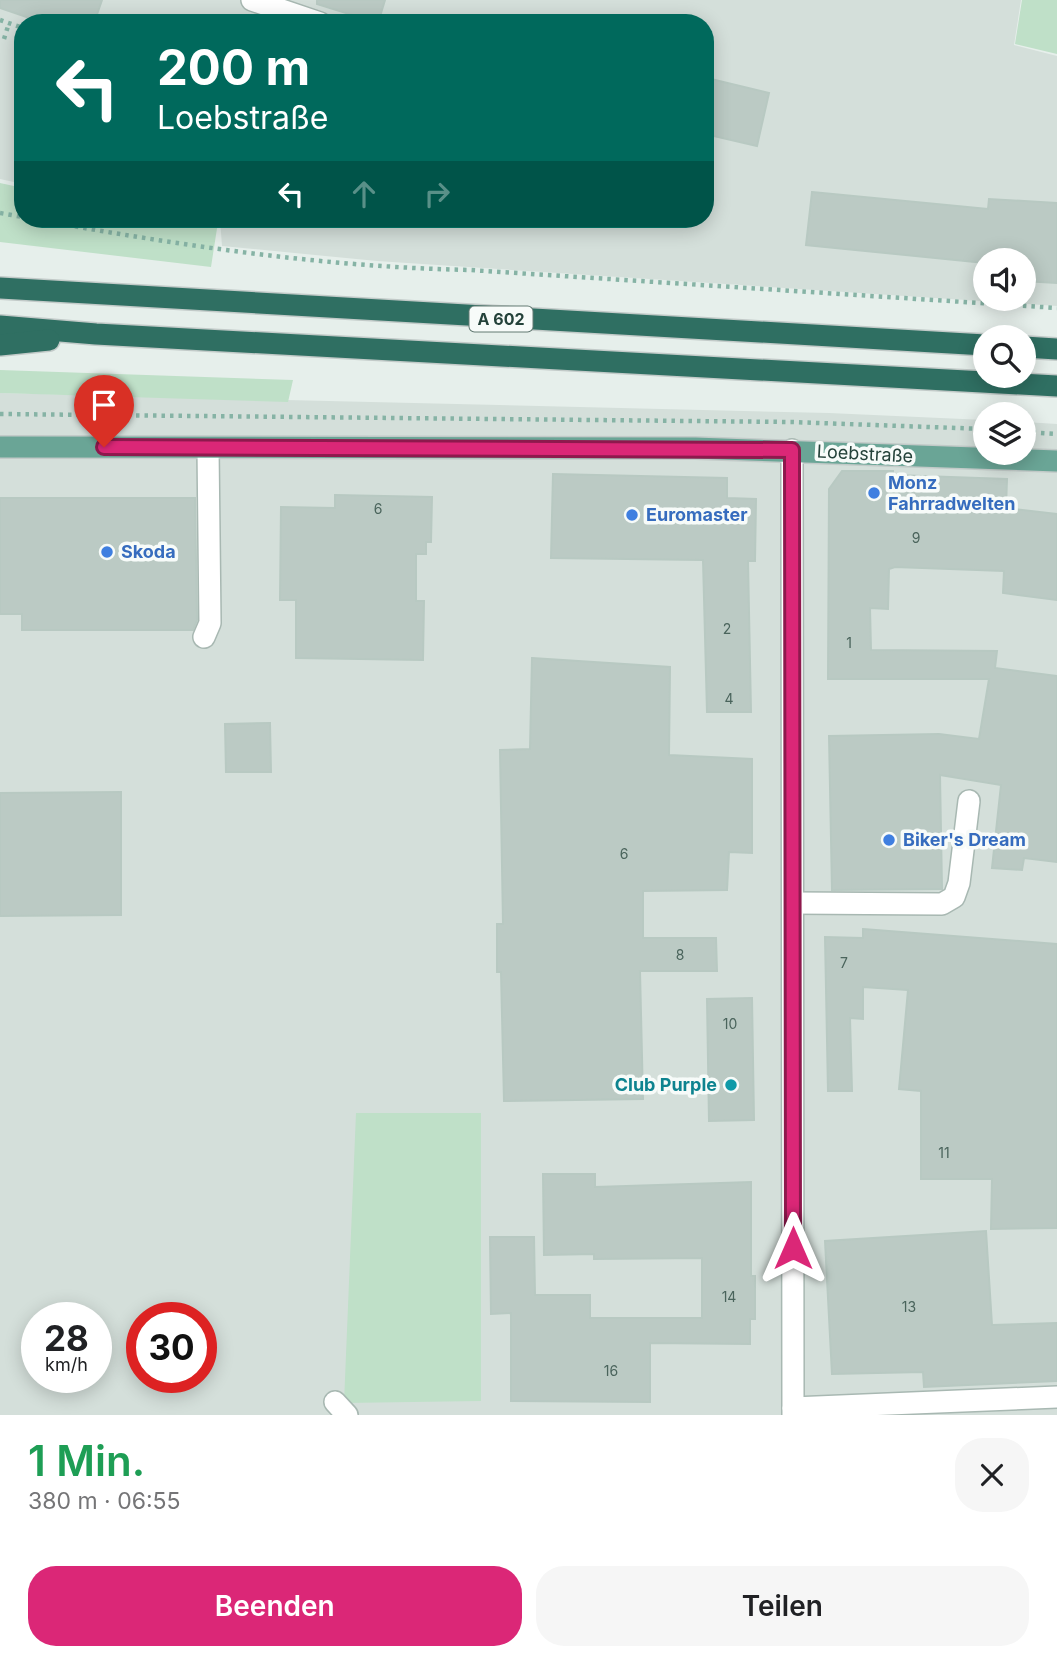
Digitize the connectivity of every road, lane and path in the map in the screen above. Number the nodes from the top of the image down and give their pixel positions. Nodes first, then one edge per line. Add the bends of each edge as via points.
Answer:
1 (252, 0) edge
2 (293, 14) edge
3 (0, 20) edge
4 (9, 23) junction
5 (14, 24) edge
6 (4, 39) dead end
7 (84, 228) edge
8 (6, 286) edge
9 (1057, 307) edge
10 (0, 326) edge
11 (96, 334) junction
12 (973, 344) edge
13 (0, 345) edge
14 (1036, 348) edge
15 (1057, 349) edge
16 (1057, 386) edge
17 (0, 414) edge
18 (973, 429) edge
19 (1036, 433) edge
20 (1057, 434) edge
21 (0, 447) edge
22 (208, 448) junction
23 (792, 450) junction
24 (1057, 461) edge
25 (204, 638) dead end
26 (969, 801) dead end
27 (793, 903) junction
28 (1057, 1397) edge
29 (1019, 1407) edge
30 (793, 1411) edge

1 - 2 street
3 - 4 path
4 - 5 path
4 - 6 path
7 - 9 path via 198,248 377,268
8 - 12 highway, A 602
10 - 11 highway, A 602
11 - 13 highway
11 - 16 highway, A 602
14 - 15 highway
17 - 18 path via 791,422
19 - 20 path
21 - 22 main road, Loebstraße
22 - 23 main road, Loebstraße
22 - 25 street via 210,623
23 - 24 main road, Loebstraße
23 - 27 street
26 - 27 street via 959,883 954,897 942,904
27 - 30 street
28 - 29 street
29 - 30 street

